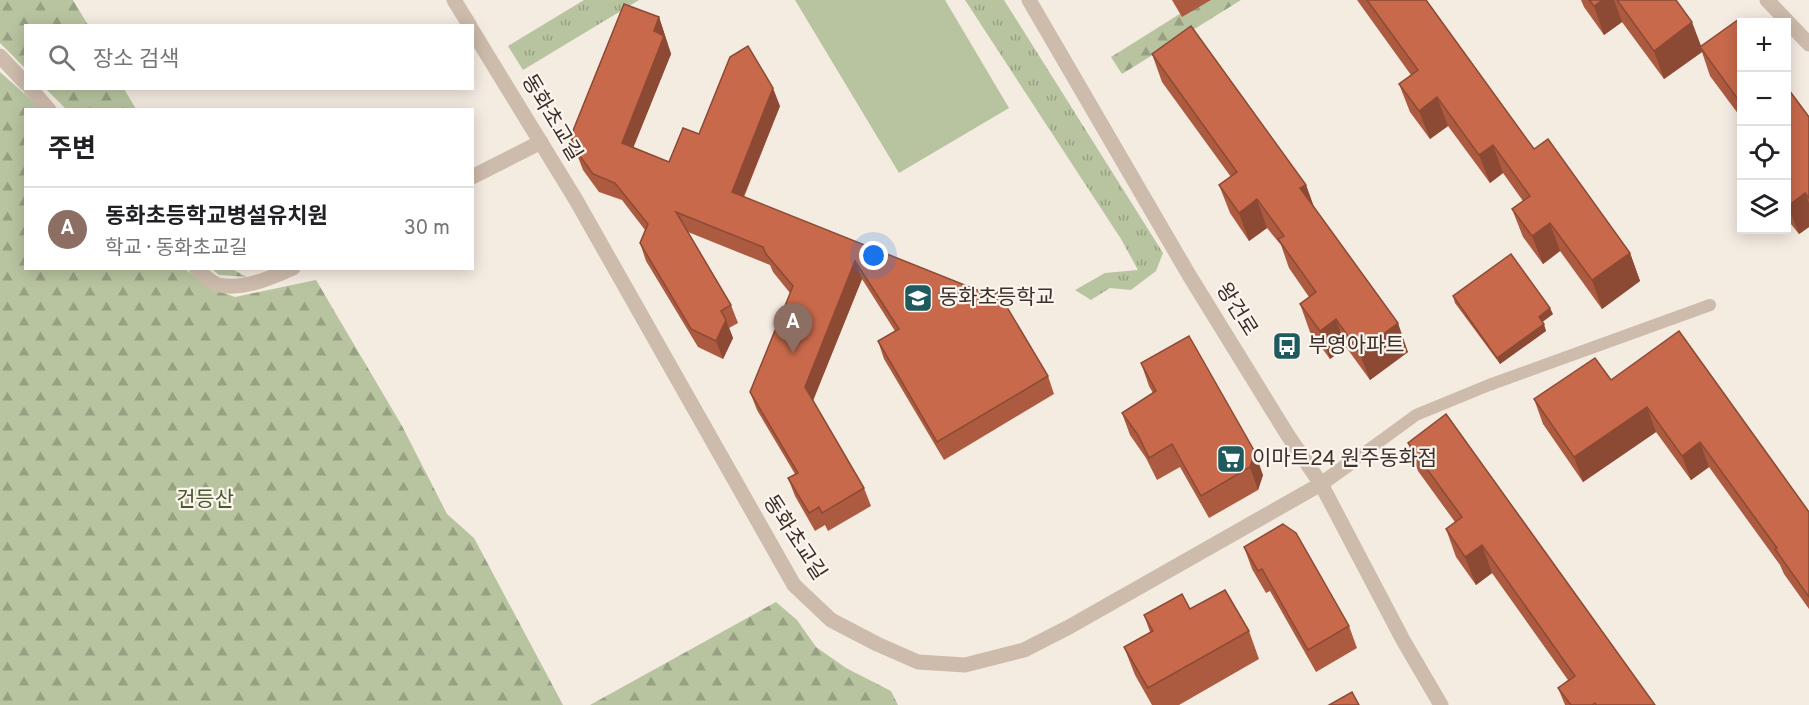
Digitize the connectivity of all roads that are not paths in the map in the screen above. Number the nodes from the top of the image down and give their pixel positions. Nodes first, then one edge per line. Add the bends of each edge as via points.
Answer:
1 (454, 0) edge
2 (1029, 0) edge
3 (1767, 0) edge
4 (469, 24) edge
5 (474, 33) edge
6 (1809, 44) edge
7 (0, 56) edge
8 (24, 82) edge
9 (32, 90) edge
10 (47, 108) edge
11 (541, 142) junction
12 (474, 176) edge
13 (198, 270) edge
14 (288, 270) edge
15 (1710, 305) dead end
16 (1353, 461) joint
17 (1321, 484) junction
18 (1441, 705) edge

1 - 4 street
2 - 17 street, 왕건로 via 1190,275
3 - 6 street
5 - 11 street, 동화초교길
7 - 8 street
9 - 10 street
11 - 12 street
11 - 17 street, 동화초교길 via 794,585 831,620 918,662 965,665 1024,650
13 - 14 street via 217,285 232,285 263,281
15 - 16 lane via 1416,414
16 - 17 street, 동화초교길
17 - 18 street, 왕건로 via 1402,640

